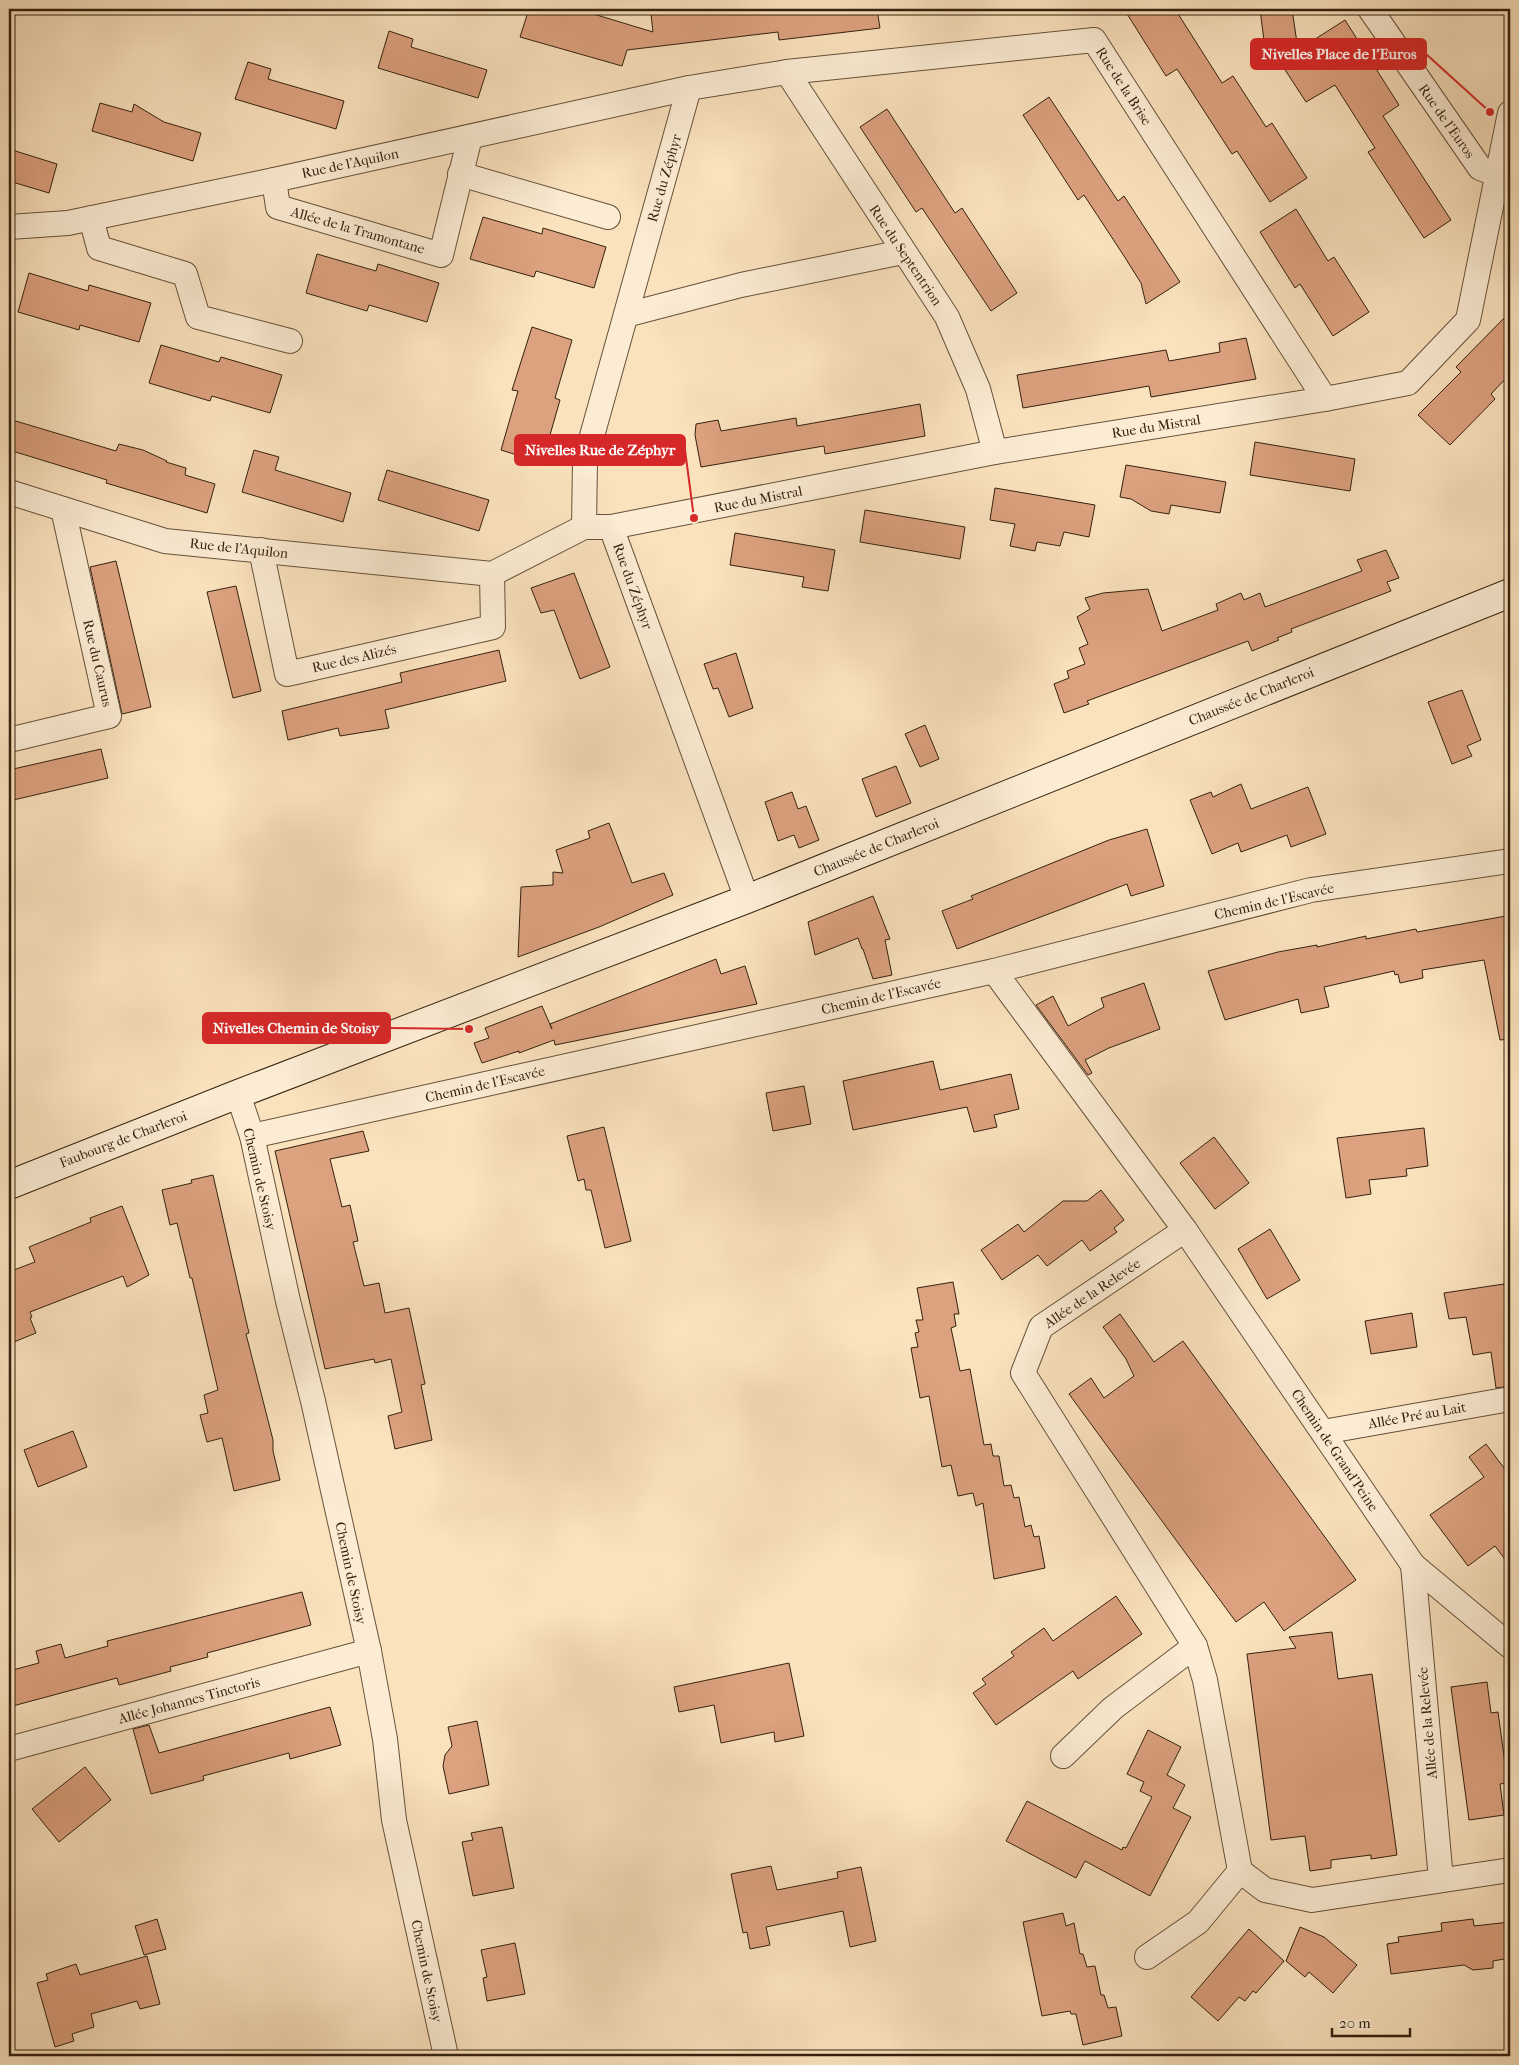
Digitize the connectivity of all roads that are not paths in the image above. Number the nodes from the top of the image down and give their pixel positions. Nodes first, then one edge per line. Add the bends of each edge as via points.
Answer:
1 (1370, 9) edge
2 (786, 72) junction
3 (690, 88) junction
4 (1510, 113) edge
5 (470, 137) junction
6 (460, 174) junction
7 (1498, 175) junction
8 (274, 180) junction
9 (608, 217) dead end
10 (91, 218) junction
11 (9, 227) edge
12 (903, 252) junction
13 (626, 315) junction
14 (290, 341) dead end
15 (1325, 399) junction
16 (995, 452) junction
17 (9, 492) edge
18 (63, 509) junction
19 (584, 527) junction
20 (611, 527) junction
21 (261, 550) junction
22 (492, 574) junction
23 (1510, 593) edge
24 (9, 740) edge
25 (1510, 861) edge
26 (747, 899) junction
27 (994, 971) junction
28 (238, 1094) junction
29 (252, 1136) junction
30 (9, 1184) edge
31 (1185, 1230) junction
32 (1510, 1399) edge
33 (1323, 1432) junction
34 (1414, 1566) junction
35 (1195, 1646) junction
36 (1510, 1646) edge
37 (369, 1651) junction
38 (9, 1749) edge
39 (1064, 1756) dead end
40 (1510, 1870) edge
41 (1240, 1871) junction
42 (1441, 1880) junction
43 (1147, 1957) dead end
44 (446, 2056) edge

1 - 7 street, Rue de l'Euros via 1480,168
2 - 3 street, Rue de la Brise
2 - 12 street, Rue du Septentrion
2 - 15 street, Rue de la Brise via 1094,40
3 - 5 street, Rue de l'Aquilon
3 - 13 street, Rue du Zéphyr
4 - 7 street, Rue du Mistral
5 - 6 street, Allée de la Tramontane
5 - 8 street, Rue de l'Aquilon
6 - 8 street, Allée de la Tramontane via 441,255 278,207
6 - 9 street
7 - 15 street, Rue du Mistral via 1468,320 1408,383
8 - 10 street, Rue de l'Aquilon
10 - 11 street, Rue de l'Aquilon
10 - 14 street via 99,248 185,274 198,317
12 - 13 street via 741,285
12 - 16 street, Rue du Septentrion via 947,317 978,389
13 - 19 street, Rue du Zéphyr via 585,461
15 - 16 street, Rue du Mistral
16 - 20 street, Rue du Mistral
17 - 18 street, Rue de l'Aquilon
18 - 21 street, Rue de l'Aquilon via 165,540
18 - 24 street, Rue du Caurus via 109,716
19 - 20 street, Rue du Zéphyr
19 - 22 street
20 - 26 street, Rue du Zéphyr
21 - 22 street, Rue de l'Aquilon
21 - 22 street, Rue des Alizés via 288,674 493,627
23 - 26 main road, Chaussée de Charleroi
25 - 27 street, Chemin de l'Escavée via 1311,890
26 - 28 main road, Chaussée de Charleroi
27 - 29 street, Chemin de l'Escavée
27 - 31 street
28 - 29 street, Chemin de Stoisy
28 - 30 main road, Faubourg de Charleroi
29 - 37 street, Chemin de Stoisy
31 - 33 street, Chemin de Grand'Peine
31 - 35 street, Allée de la Relevée via 1041,1327 1022,1373
32 - 33 street, Allée Pré au Lait
33 - 34 street, Chemin de Grand'Peine
34 - 36 street, Chemin de Grand'Peine
34 - 42 street, Allée de la Relevée
35 - 39 street via 1113,1708
35 - 41 street, Allée de la Relevée via 1205,1680
37 - 38 street, Allée Johannes Tinctoris
37 - 44 street, Chemin de Stoisy via 385,1739 394,1820
40 - 42 street
41 - 42 street via 1265,1890 1312,1900
41 - 43 street via 1198,1922

